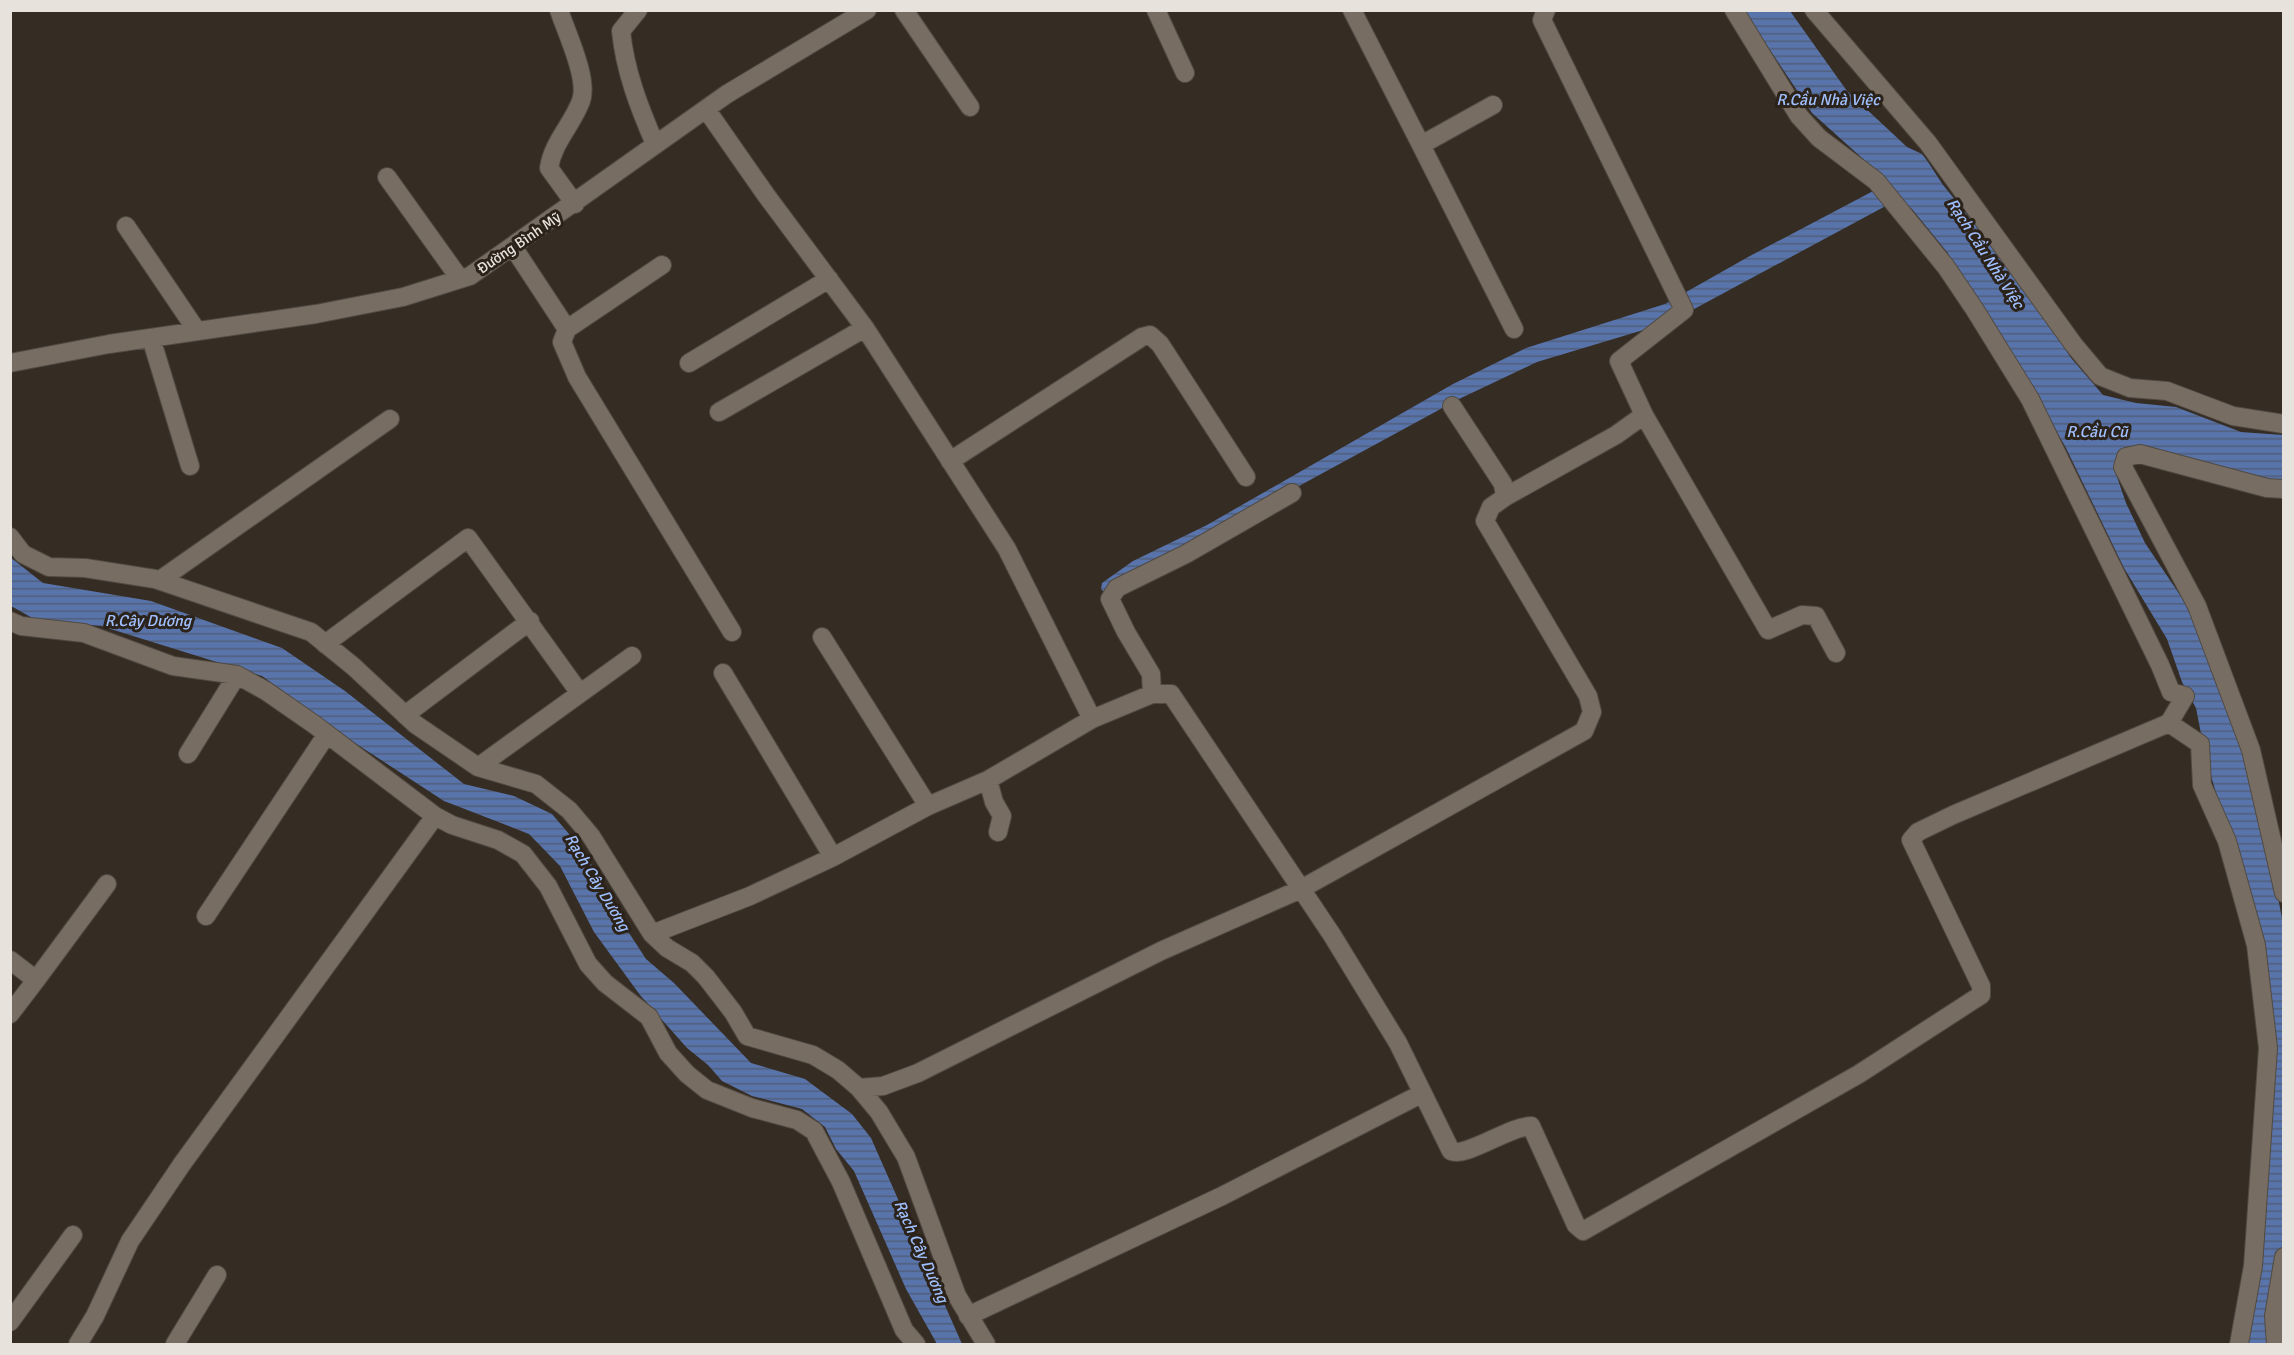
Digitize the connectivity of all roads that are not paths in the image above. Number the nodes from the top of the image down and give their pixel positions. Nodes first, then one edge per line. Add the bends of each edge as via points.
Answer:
1 (559, 10) edge
2 (638, 10) edge
3 (867, 10) edge
4 (904, 10) edge
5 (1156, 10) edge
6 (1352, 10) edge
7 (1546, 10) edge
8 (1734, 10) edge
9 (1814, 10) edge
10 (1185, 73) dead end
11 (1493, 105) dead end
12 (970, 107) dead end
13 (706, 109) junction
14 (656, 144) junction
15 (1421, 145) junction
16 (387, 177) dead end
17 (575, 204) junction
18 (126, 226) dead end
19 (513, 247) junction
20 (662, 265) dead end
21 (460, 279) junction
22 (829, 279) junction
23 (865, 328) junction
24 (567, 329) junction
25 (1514, 329) dead end
26 (197, 331) junction
27 (151, 338) junction
28 (10, 363) edge
29 (689, 363) dead end
30 (1452, 406) dead end
31 (719, 412) dead end
32 (1644, 415) junction
33 (390, 420) dead end
34 (2283, 424) edge
35 (950, 461) junction
36 (190, 466) dead end
37 (1246, 477) dead end
38 (2283, 489) edge
39 (1292, 492) dead end
40 (1505, 496) junction
41 (10, 537) edge
42 (160, 580) junction
43 (10, 621) edge
44 (530, 621) junction
45 (732, 632) dead end
46 (822, 637) dead end
47 (325, 644) junction
48 (1836, 653) dead end
49 (632, 656) dead end
50 (723, 673) dead end
51 (237, 675) junction
52 (579, 692) junction
53 (1152, 694) junction
54 (405, 715) junction
55 (1092, 719) junction
56 (2169, 723) junction
57 (327, 734) junction
58 (189, 754) dead end
59 (478, 767) junction
60 (988, 780) junction
61 (928, 806) junction
62 (435, 816) junction
63 (998, 832) dead end
64 (833, 856) junction
65 (107, 884) dead end
66 (1301, 889) junction
67 (2283, 893) edge
68 (206, 916) dead end
69 (652, 934) junction
70 (10, 960) edge
71 (36, 980) junction
72 (10, 1014) edge
73 (859, 1088) junction
74 (1421, 1094) junction
75 (74, 1235) dead end
76 (2283, 1257) edge
77 (217, 1275) dead end
78 (968, 1316) junction
79 (10, 1322) edge
80 (78, 1344) edge
81 (175, 1344) edge
82 (916, 1344) edge
83 (986, 1344) edge
84 (2239, 1344) edge
85 (2276, 1344) edge

1 - 17 street via 581,75 582,99 551,153 549,168
2 - 14 street via 621,31 624,57 639,107
3 - 13 street, Đường Bình Mỹ
4 - 12 street
5 - 10 street
6 - 15 street
7 - 32 street via 1542,20 1684,310 1619,361
8 - 56 street via 1799,116 1819,138 1876,181 1946,267 2030,399 2171,692 2185,696
9 - 34 street via 1928,143 2100,376 2130,388 2167,391 2233,416
11 - 15 street
13 - 14 street, Đường Bình Mỹ
13 - 22 street
14 - 17 street, Đường Bình Mỹ
15 - 25 street
16 - 21 street
17 - 19 street, Đường Bình Mỹ
18 - 26 street
19 - 21 street, Đường Bình Mỹ
19 - 24 street
20 - 24 street
21 - 26 street, Đường Bình Mỹ via 371,303
22 - 23 street
22 - 29 street
23 - 31 street
23 - 35 street
24 - 45 street via 562,342 577,377
26 - 27 street, Đường Bình Mỹ
27 - 28 street, Đường Bình Mỹ
27 - 36 street
30 - 40 street via 1503,484
32 - 40 street via 1616,435
32 - 48 street via 1768,630 1802,615 1816,616
33 - 42 street
35 - 37 street via 1150,335 1160,344
35 - 55 street via 1007,549
38 - 67 street via 2140,454 2126,457 2123,466 2197,606 2251,750
39 - 53 street via 1186,554 1117,588 1110,599 1151,674
40 - 66 street via 1491,507 1485,521 1588,696 1592,712 1584,730
41 - 42 street via 23,554 49,567 85,568
42 - 47 street via 301,629
43 - 51 street via 21,627 84,633 173,666
44 - 47 street via 468,538
44 - 52 street
44 - 54 street
46 - 61 street
47 - 54 street
49 - 52 street
50 - 64 street
51 - 57 street via 266,690
51 - 58 street
52 - 59 street
53 - 55 street
53 - 66 street via 1171,694
54 - 59 street
55 - 60 street
56 - 74 street via 1918,832 1911,840 1912,846 1981,986 1981,995 1859,1074 1588,1229 1579,1230 1576,1225 1531,1126 1456,1153 1451,1151
56 - 84 street via 2200,744 2202,785 2227,840 2256,945 2268,1048 2253,1266
57 - 62 street
57 - 68 street
59 - 69 street via 536,784 568,810 591,836
60 - 61 street
60 - 63 street via 1002,816
61 - 64 street
62 - 80 street via 130,1241
62 - 82 street via 523,854 548,886 588,964 605,983 649,1017 668,1053 687,1074 707,1090 797,1120 814,1131 841,1182 904,1330
64 - 69 street via 750,896
65 - 71 street
66 - 73 street via 1161,951 918,1072 883,1086
66 - 74 street via 1398,1043
69 - 73 street via 699,970 734,1012 747,1036 813,1055
70 - 71 street
71 - 72 street
73 - 78 street via 906,1157
74 - 78 street via 1222,1196
75 - 79 street
76 - 85 street via 2274,1316
77 - 81 street
78 - 83 street

